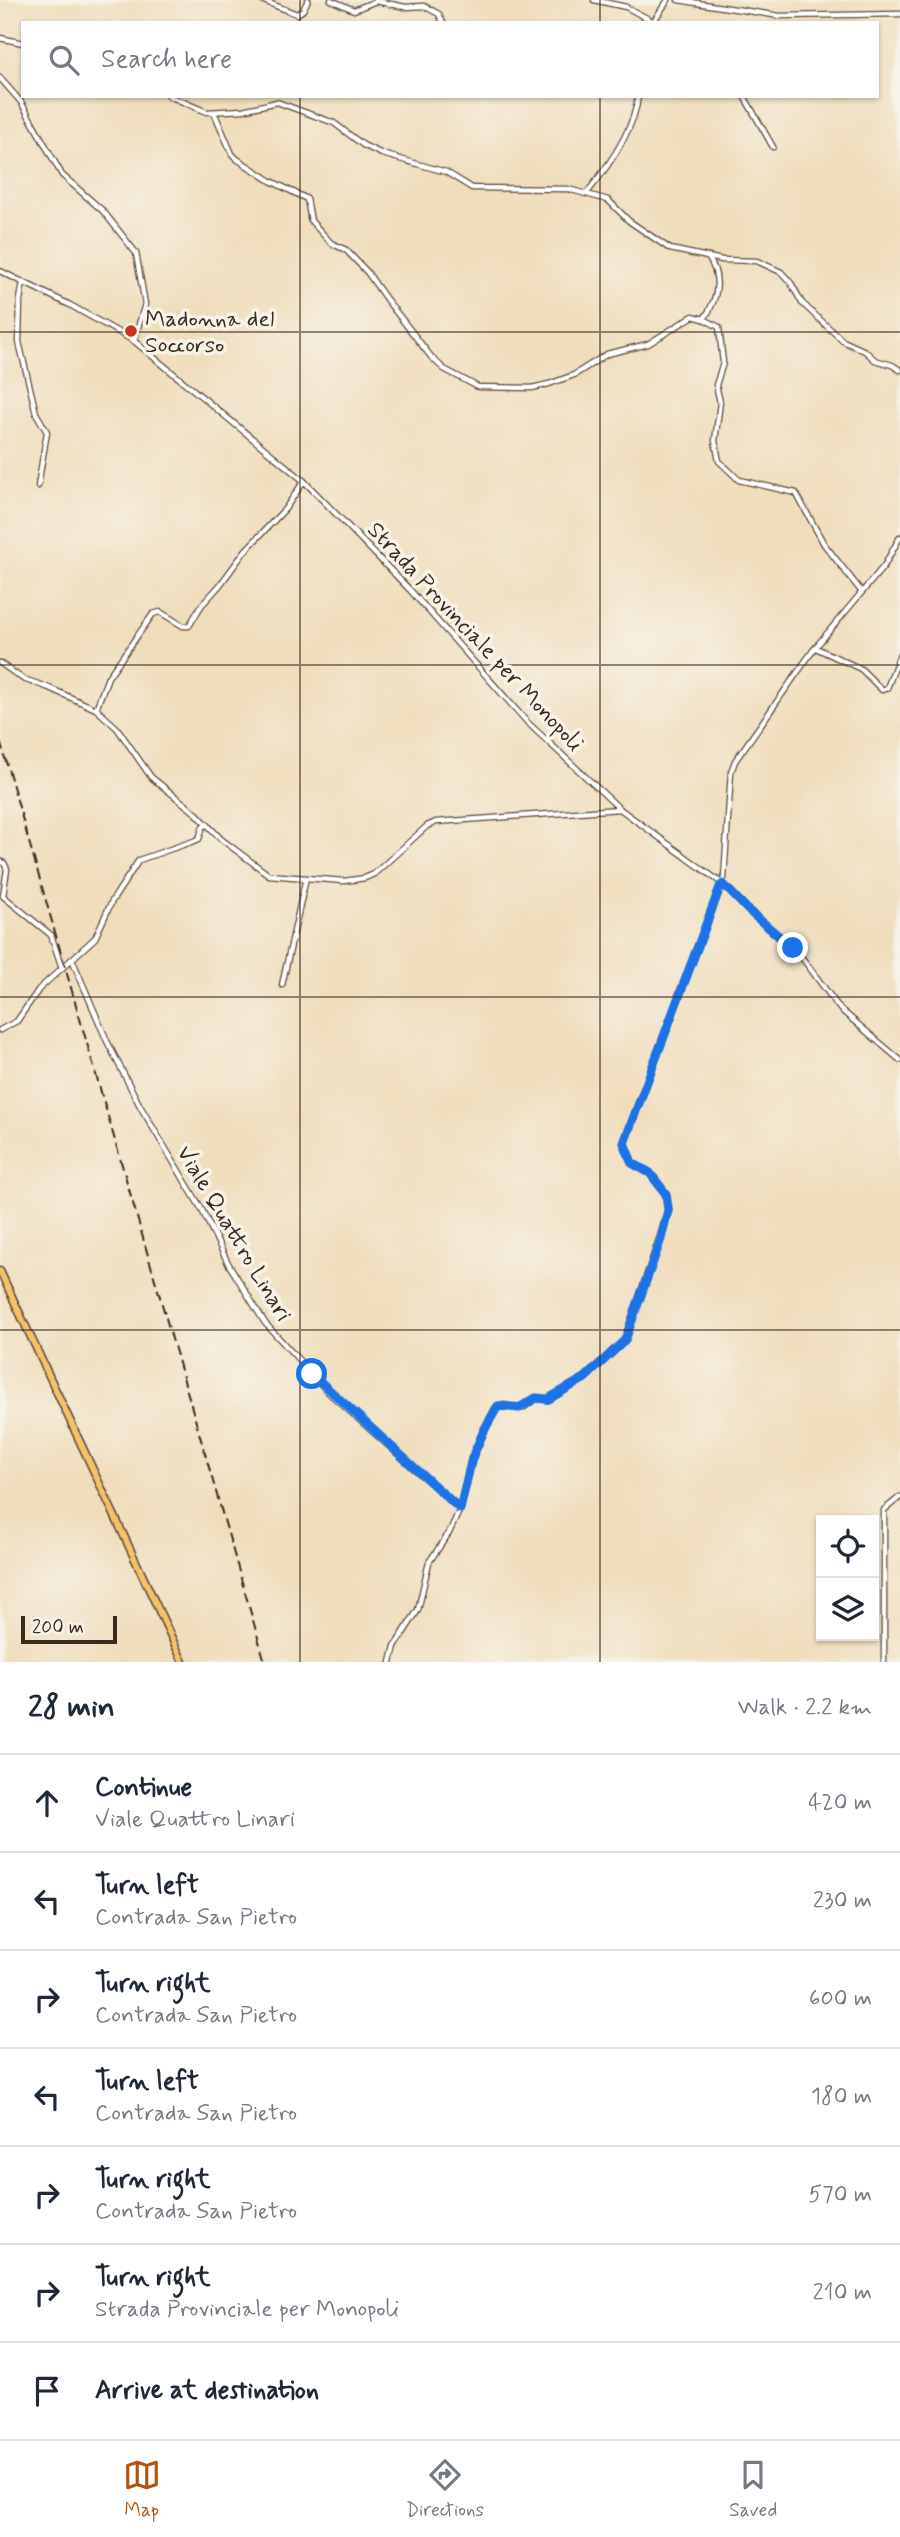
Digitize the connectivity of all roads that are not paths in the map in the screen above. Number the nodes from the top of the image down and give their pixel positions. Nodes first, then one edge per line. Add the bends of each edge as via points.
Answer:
1 (261, 0) edge
2 (308, 0) edge
3 (331, 0) edge
4 (594, 0) edge
5 (668, 0) edge
6 (678, 0) edge
7 (900, 14) edge
8 (442, 21) edge
9 (652, 21) edge
10 (655, 21) edge
11 (0, 38) edge
12 (21, 43) edge
13 (0, 78) edge
14 (174, 98) edge
15 (638, 98) edge
16 (745, 98) edge
17 (214, 112) junction
18 (773, 147) dead end
19 (587, 193) junction
20 (708, 257) junction
21 (0, 271) edge
22 (23, 282) junction
23 (704, 319) junction
24 (134, 341) junction
25 (900, 370) edge
26 (304, 481) junction
27 (38, 486) dead end
28 (900, 537) edge
29 (861, 591) junction
30 (815, 648) junction
31 (900, 654) edge
32 (0, 663) edge
33 (96, 709) junction
34 (620, 809) junction
35 (208, 825) junction
36 (0, 860) edge
37 (306, 878) junction
38 (723, 884) junction
39 (72, 958) junction
40 (62, 968) junction
41 (282, 985) dead end
42 (0, 1030) edge
43 (900, 1060) edge
44 (0, 1271) edge
45 (900, 1497) edge
46 (460, 1509) junction
47 (183, 1662) edge
48 (391, 1662) edge
49 (884, 1662) edge

1 - 2 street via 297,13
3 - 8 street via 354,10 379,1 427,6
4 - 9 street via 626,7
5 - 10 street
6 - 7 street via 780,16
11 - 12 street
13 - 24 street via 21,102 62,174 103,211 136,253 145,304
14 - 17 street
15 - 19 street via 618,148
16 - 18 street
17 - 19 street via 276,102 334,123 382,154 446,172 472,188
17 - 23 street via 232,154 307,199 310,221 367,272 432,358 474,386 532,388 549,384 612,352 648,344 693,316
19 - 20 street via 612,202 665,247
20 - 23 street via 717,278 713,305
20 - 25 street via 757,261 781,272 802,303 847,344
21 - 22 street, Strada Provinciale per Monopoli
22 - 24 street, Strada Provinciale per Monopoli
22 - 27 street via 19,342 36,413 47,429
23 - 29 street via 719,327 721,334 723,369 716,385 720,402 715,441 719,461 739,480 796,493 824,544
24 - 26 street, Strada Provinciale per Monopoli
26 - 33 street via 189,626 160,612 153,614 115,665
26 - 34 street, Strada Provinciale per Monopoli via 410,590 527,722
28 - 29 street via 884,566
29 - 30 street
30 - 31 street via 861,669 882,690 887,688
30 - 38 street via 735,761
32 - 33 street via 23,679
33 - 35 street via 117,728 147,773
34 - 37 street via 436,822 370,876 347,881
34 - 38 street, Strada Provinciale per Monopoli
35 - 37 street via 266,873
35 - 39 street via 203,826 199,839 139,860 112,901 96,938
36 - 40 street via 7,869 3,896 51,935
37 - 41 street
38 - 43 street, Strada Provinciale per Monopoli via 800,955 839,1009
38 - 46 street via 624,1143 632,1163 650,1173 666,1194 668,1210 628,1336 585,1378 548,1399 536,1398 519,1408 498,1406 472,1458
39 - 40 street
39 - 46 street, Viale Quattro Linari via 140,1106 265,1323 329,1393
40 - 42 street via 38,989 18,1021
44 - 47 main road
45 - 49 street via 884,1512
46 - 48 street via 429,1562 418,1610 395,1646

